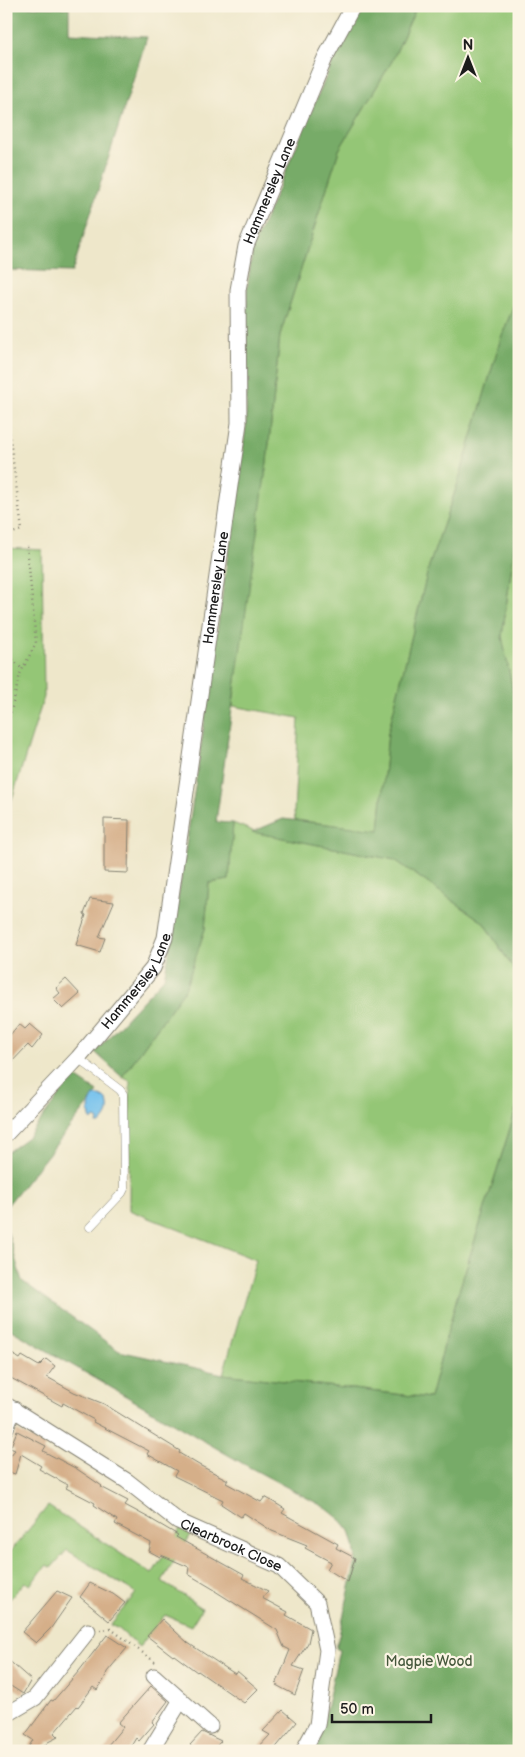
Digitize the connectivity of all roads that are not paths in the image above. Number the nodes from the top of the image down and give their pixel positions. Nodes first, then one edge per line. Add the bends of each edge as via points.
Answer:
1 (353, 6) edge
2 (78, 1058) junction
3 (6, 1134) edge
4 (90, 1227) dead end
5 (10, 1407) edge
6 (6, 1428) edge
7 (88, 1631) road end
8 (154, 1676) road end
9 (181, 1700) junction
10 (6, 1715) edge
11 (210, 1726) dead end
12 (150, 1751) edge
13 (303, 1751) edge

1 - 2 street, Hammersley Lane via 325,58 246,246 238,290 239,423 165,938 153,968
2 - 3 street, Hammersley Lane
2 - 4 lane via 123,1094 124,1189
5 - 6 street
5 - 13 street, Clearbrook Close via 127,1481 178,1521 279,1566 317,1603 327,1650 317,1725
7 - 10 street via 35,1698
8 - 9 street
9 - 11 street
9 - 12 street

